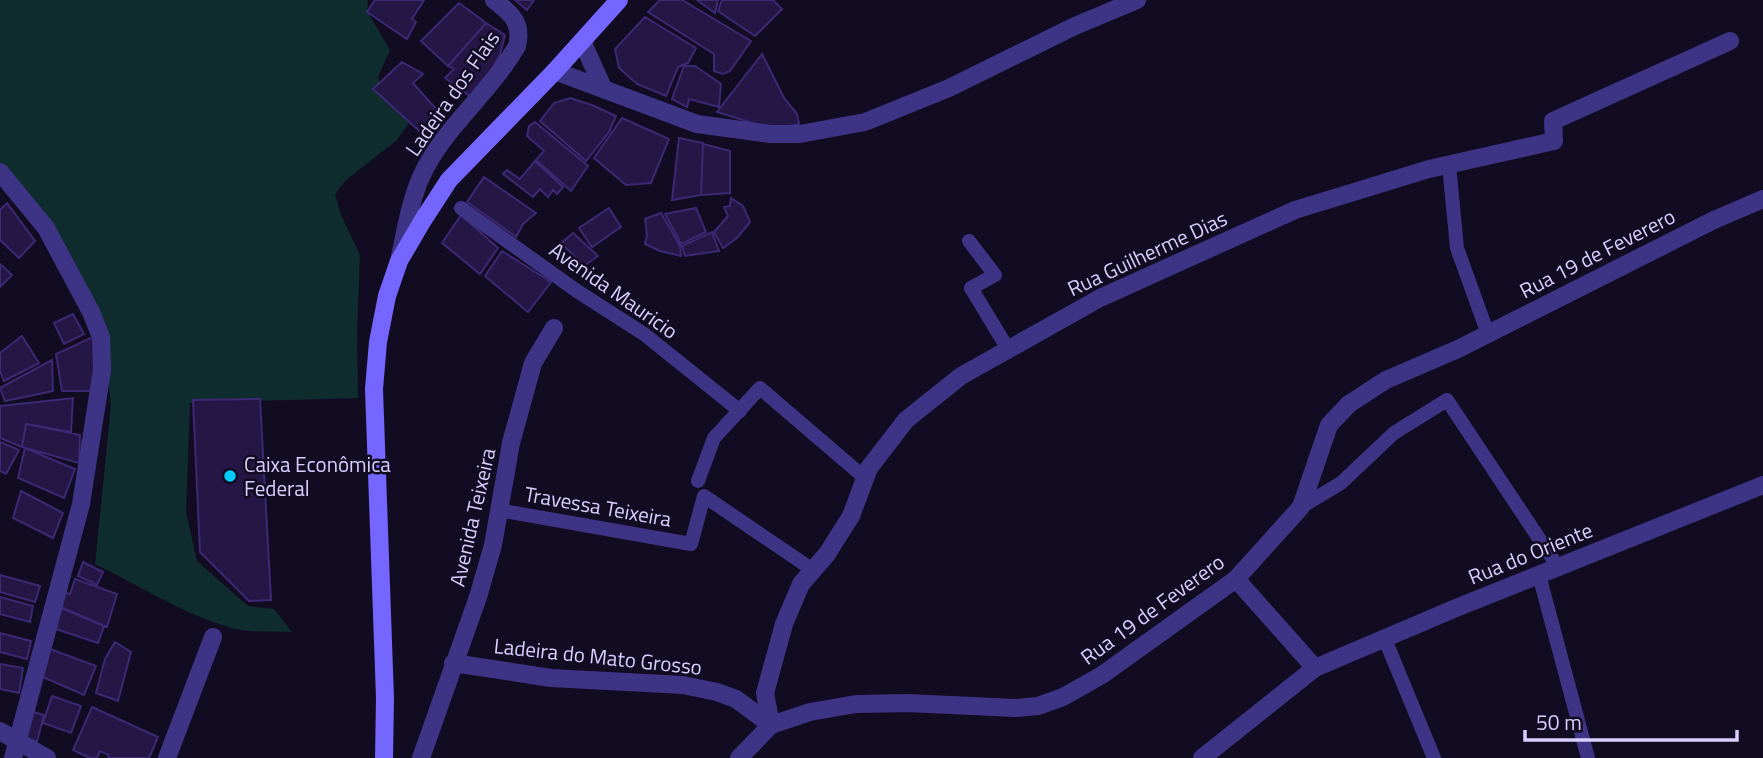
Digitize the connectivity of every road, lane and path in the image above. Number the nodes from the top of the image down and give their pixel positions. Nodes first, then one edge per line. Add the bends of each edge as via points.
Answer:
1 (494, 0) edge
2 (619, 0) edge
3 (1137, 0) edge
4 (582, 41) junction
5 (1730, 41) dead end
6 (555, 71) junction
7 (603, 88) junction
8 (1449, 165) junction
9 (0, 172) edge
10 (1763, 199) edge
11 (461, 208) dead end
12 (969, 241) dead end
13 (399, 261) junction
14 (554, 328) dead end
15 (1488, 334) junction
16 (1008, 349) junction
17 (740, 411) junction
18 (865, 478) junction
19 (698, 481) dead end
20 (1763, 485) edge
21 (1301, 507) junction
22 (498, 510) junction
23 (1558, 567) junction
24 (813, 570) junction
25 (1539, 575) junction
26 (1236, 579) junction
27 (213, 637) dead end
28 (1384, 637) junction
29 (453, 663) junction
30 (1315, 668) junction
31 (771, 725) junction
32 (0, 732) edge
33 (15, 749) edge
34 (47, 758) edge
35 (167, 758) edge
36 (384, 758) edge
37 (421, 758) edge
38 (739, 758) edge
39 (1202, 758) edge
40 (1434, 758) edge
41 (1588, 758) edge

1 - 13 street, Ladeira dos Flais via 512,13 520,35 517,46 421,176
2 - 4 main road
3 - 7 street via 950,88 865,122 800,134 697,124
4 - 6 main road
4 - 7 street
5 - 8 street, Rua Guilherme Dias via 1553,121 1554,141
6 - 7 street
6 - 13 main road via 449,180
8 - 15 lane via 1457,248
8 - 16 street, Rua Guilherme Dias via 1296,210 1100,298
9 - 33 street via 46,228 91,312 101,337 102,370 81,504
10 - 15 street, Rua 19 de Feverero
11 - 17 lane, Avenida Mauricio via 644,334
12 - 16 lane via 995,275 971,288
13 - 36 main road via 378,342 374,389
14 - 22 street, Avenida Teixeira via 533,363 521,401
15 - 21 street, Rua 19 de Feverero via 1386,380 1349,404 1329,425
16 - 18 street, Rua Guilherme Dias via 961,376 906,419
17 - 18 lane via 760,388
17 - 19 lane via 714,438
18 - 24 street, Rua Guilherme Dias via 851,516
20 - 23 street, Rua do Oriente
21 - 23 lane via 1341,483 1394,433 1447,400
21 - 26 street, Rua 19 de Feverero
22 - 24 lane, Travessa Teixeira via 691,544 704,496
22 - 29 street, Avenida Teixeira via 478,597
23 - 25 street, Rua do Oriente
24 - 31 street, Rua Guilherme Dias via 801,584 774,656 765,693
25 - 28 street, Rua do Oriente
25 - 41 lane
26 - 30 street
26 - 31 street, Rua 19 de Feverero via 1102,675 1038,706 856,704
27 - 35 street
28 - 30 street, Rua do Oriente
28 - 40 lane
29 - 31 street, Ladeira do Mato Grosso via 551,678 705,689 736,699
29 - 37 street, Avenida Teixeira
30 - 39 street, Rua do Oriente
31 - 38 street, Rua 19 de Feverero
32 - 33 street
33 - 34 street

